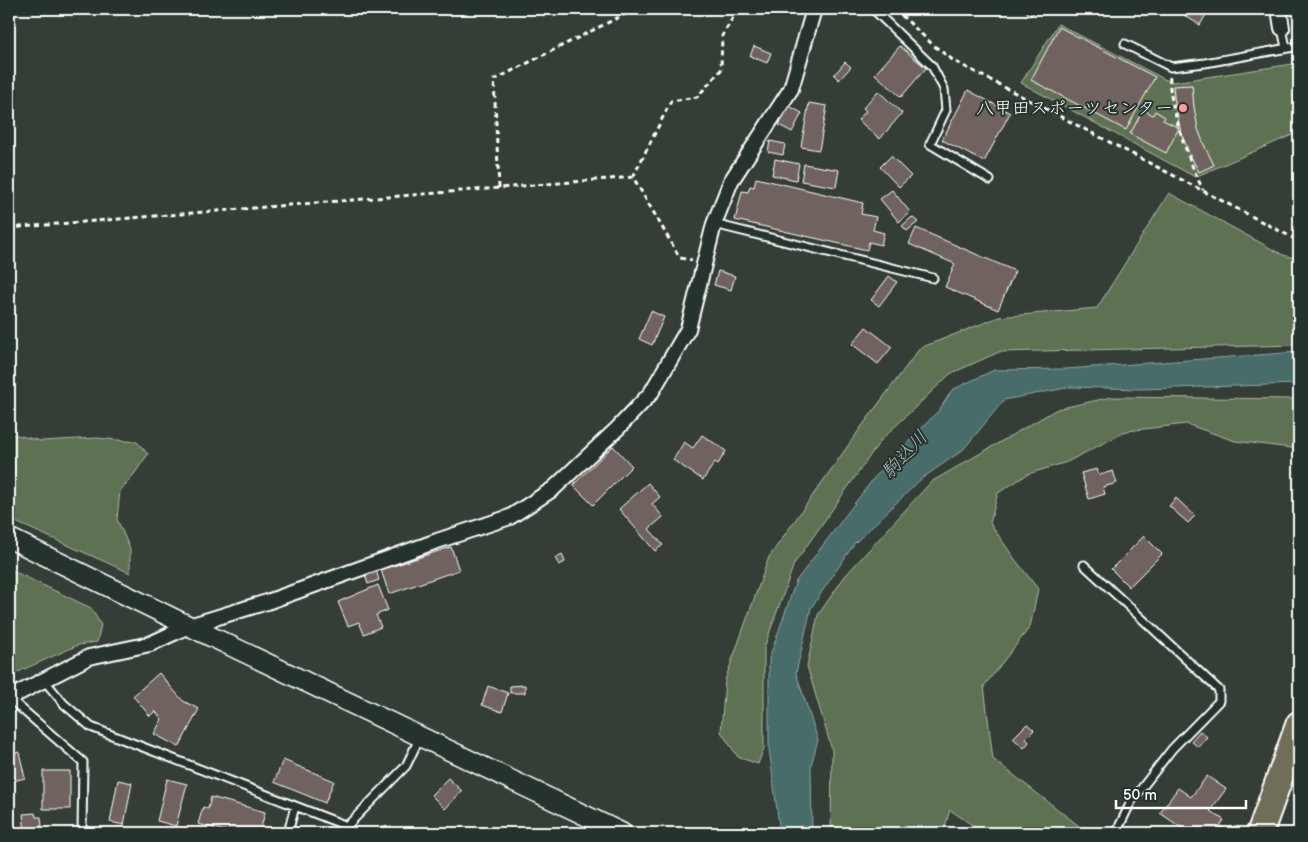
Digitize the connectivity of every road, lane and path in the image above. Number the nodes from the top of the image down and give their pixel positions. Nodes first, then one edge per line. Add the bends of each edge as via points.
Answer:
1 (635, 9) edge
2 (738, 9) edge
3 (814, 9) edge
4 (873, 9) edge
5 (894, 9) edge
6 (1279, 9) edge
7 (1282, 28) joint
8 (1125, 44) dead end
9 (1299, 46) edge
10 (1286, 48) junction
11 (1171, 68) junction
12 (633, 177) junction
13 (990, 180) dead end
14 (499, 188) junction
15 (1204, 191) junction
16 (714, 224) junction
17 (9, 228) edge
18 (1299, 241) edge
19 (704, 263) junction
20 (933, 278) dead end
21 (9, 538) edge
22 (1084, 565) dead end
23 (189, 626) junction
24 (44, 680) junction
25 (9, 698) edge
26 (1299, 724) edge
27 (421, 737) junction
28 (295, 806) junction
29 (345, 830) edge
30 (82, 833) edge
31 (288, 833) edge
32 (622, 833) edge
33 (1116, 833) edge
34 (1260, 833) edge

1 - 14 path via 494,80
2 - 12 path via 722,36 721,70 697,97 671,101
3 - 16 street via 791,89 731,181
4 - 13 lane via 932,66 944,89 946,110 930,144
5 - 15 path via 954,61
6 - 7 street
7 - 10 lane
8 - 11 lane
9 - 10 lane
10 - 11 lane
11 - 15 path via 1169,80 1175,114
12 - 14 path
12 - 19 path via 680,258
14 - 17 path
15 - 18 path
16 - 19 street
16 - 20 lane
19 - 23 street via 688,329 650,393 554,489 510,518
21 - 23 street
22 - 33 lane via 1219,690 1220,701 1172,749 1131,802
23 - 24 street via 150,644 89,657
23 - 27 street
24 - 25 street
24 - 28 lane via 64,704 92,727
25 - 30 lane via 83,762
26 - 34 highway
27 - 29 lane via 406,766
27 - 32 street
28 - 29 lane
28 - 31 lane

